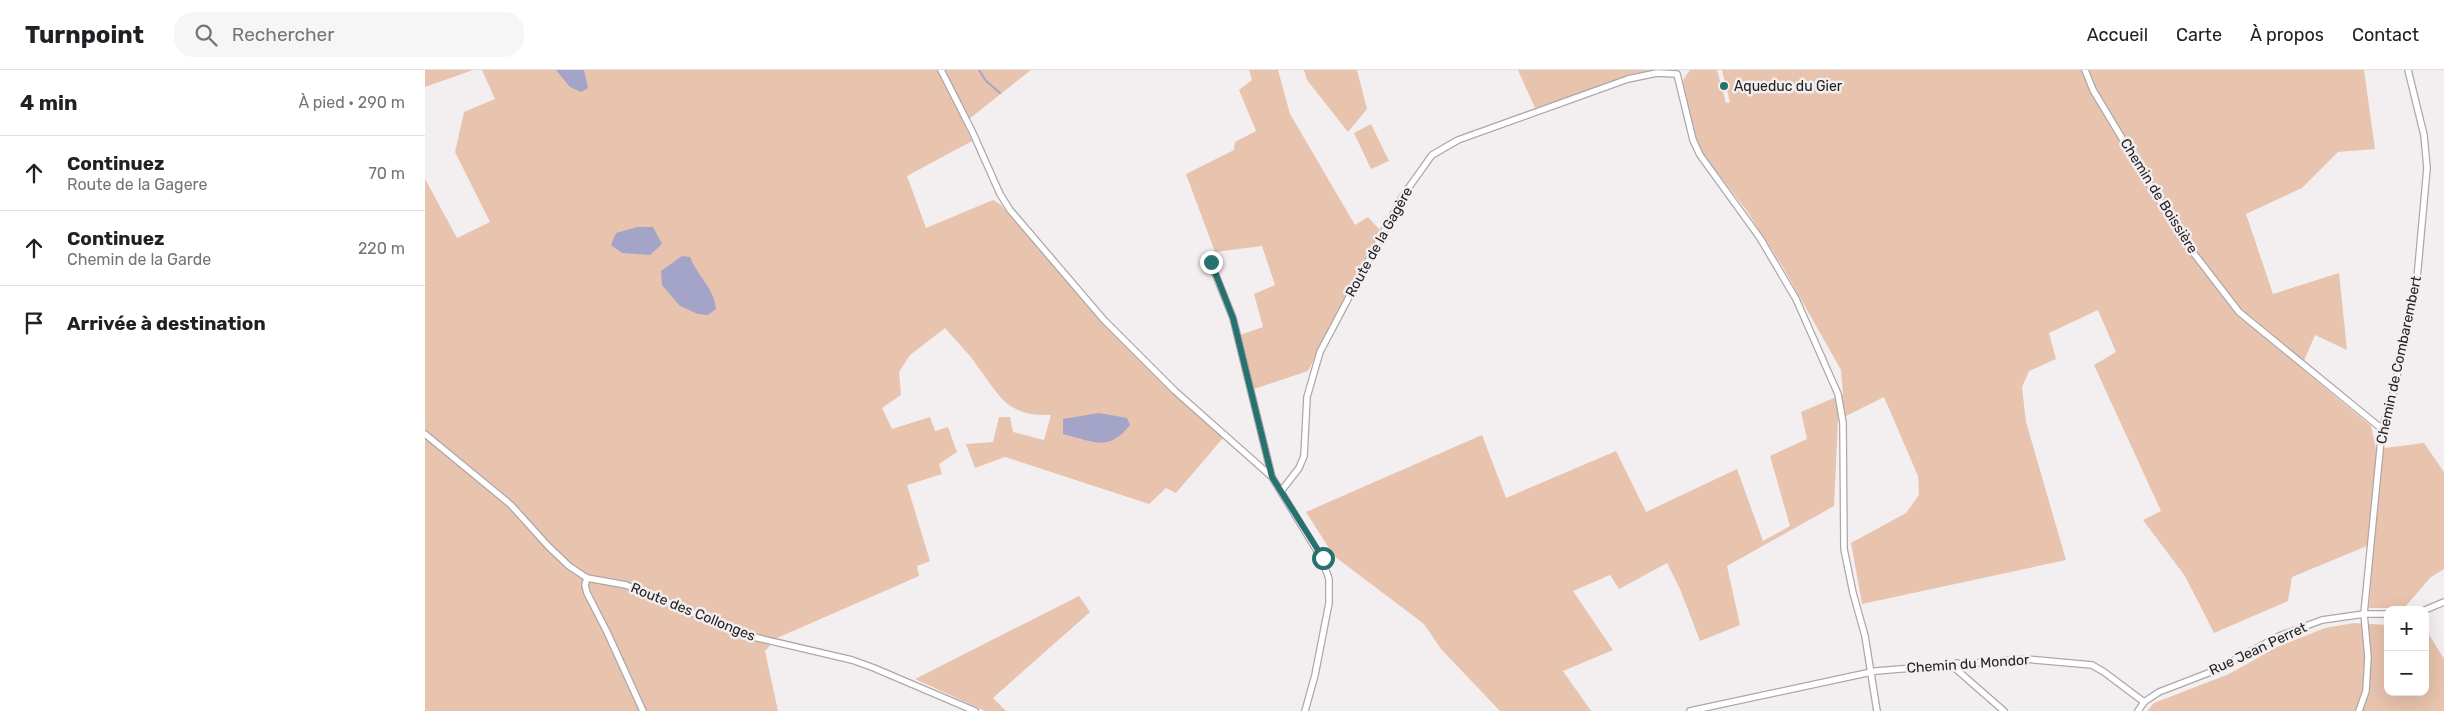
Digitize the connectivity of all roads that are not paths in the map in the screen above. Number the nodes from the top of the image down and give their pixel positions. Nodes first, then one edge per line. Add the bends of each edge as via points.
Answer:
1 (941, 70) edge
2 (2085, 70) edge
3 (2408, 70) edge
4 (1211, 262) dead end
5 (2382, 429) junction
6 (425, 434) edge
7 (1272, 477) junction
8 (1281, 490) junction
9 (587, 578) junction
10 (2444, 602) edge
11 (2429, 608) edge
12 (2364, 614) junction
13 (2384, 614) edge
14 (1957, 663) junction
15 (1871, 674) junction
16 (2144, 702) junction
17 (643, 711) edge
18 (975, 711) edge
19 (1305, 711) edge
20 (1690, 711) edge
21 (1877, 711) edge
22 (2004, 711) edge
23 (2138, 711) edge
24 (2359, 711) edge

1 - 7 street via 1010,210 1104,320 1175,391
2 - 5 street, Chemin de Boissière via 2093,90 2182,238 2239,312
3 - 5 street, Chemin de Combarembert via 2424,135 2427,168 2416,290 2395,388
4 - 7 street via 1233,318
5 - 12 street, Chemin de Combarembert
6 - 9 street, Route des Collonges via 511,505 548,546
7 - 8 street
8 - 15 street, Route de la Gagère via 1299,468 1304,456 1307,397 1320,352 1401,197 1431,155 1458,140 1628,79 1657,73 1677,74 1693,140 1760,238 1795,300 1838,394 1843,423 1844,549
8 - 19 street via 1323,558 1329,580 1329,603
9 - 17 street via 587,593
9 - 18 street, Route des Collonges via 626,585 745,635 852,660
10 - 11 street
12 - 13 street, Rue Jean Perret
12 - 16 street, Rue Jean Perret via 2322,620 2279,636 2216,670 2159,692
12 - 24 street, Chemin de Combarembert via 2368,657 2366,691
14 - 15 street, Chemin du Mondor
14 - 16 street, Chemin du Mondor via 2025,659 2092,665
14 - 22 street via 1957,670
15 - 20 street, Chemin du Mondor
15 - 21 street
16 - 23 street, Rue Jean Perret

